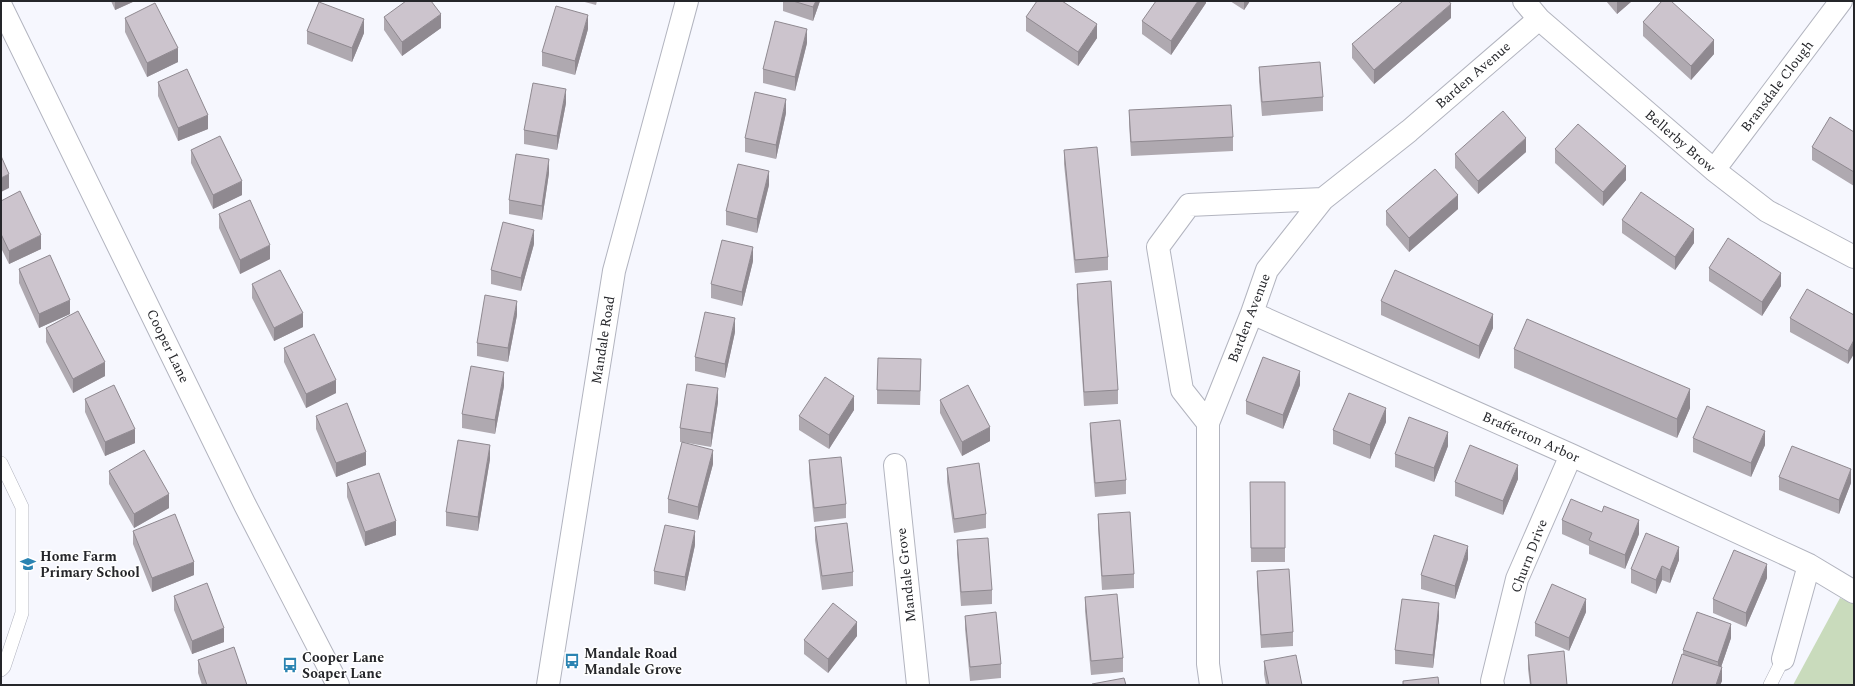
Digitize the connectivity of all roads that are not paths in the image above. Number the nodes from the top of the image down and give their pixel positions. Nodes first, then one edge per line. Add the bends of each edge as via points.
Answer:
1 (687, 1) edge
2 (1524, 1) edge
3 (1841, 1) edge
4 (3, 14) edge
5 (1539, 18) junction
6 (1714, 170) junction
7 (1323, 200) junction
8 (1854, 257) edge
9 (1252, 313) junction
10 (1208, 423) junction
11 (1571, 455) junction
12 (1, 463) edge
13 (895, 465) dead end
14 (1809, 566) junction
15 (1854, 592) edge
16 (1782, 658) joint
17 (1, 670) edge
18 (338, 685) edge
19 (548, 685) edge
20 (918, 685) edge
21 (1211, 685) edge
22 (1493, 685) edge
23 (1770, 685) edge

1 - 19 street, Mandale Road via 614,271
2 - 5 street, Bellerby Brow
3 - 6 street, Bransdale Clough
4 - 18 street, Cooper Lane via 242,498
5 - 6 street, Bellerby Brow
5 - 7 street, Barden Avenue via 1408,131
6 - 8 street, Bellerby Brow via 1767,211
7 - 9 street, Barden Avenue via 1267,270
7 - 10 street via 1189,205 1158,247 1182,390
9 - 10 street, Barden Avenue
9 - 11 street, Brafferton Arbor
10 - 21 street, Barden Avenue via 1208,664
11 - 14 street, Brafferton Arbor
11 - 22 street, Churn Drive via 1517,579
12 - 17 lane via 22,507 22,613
13 - 20 street, Mandale Grove
14 - 15 street, Brafferton Arbor
14 - 16 street
16 - 23 lane

